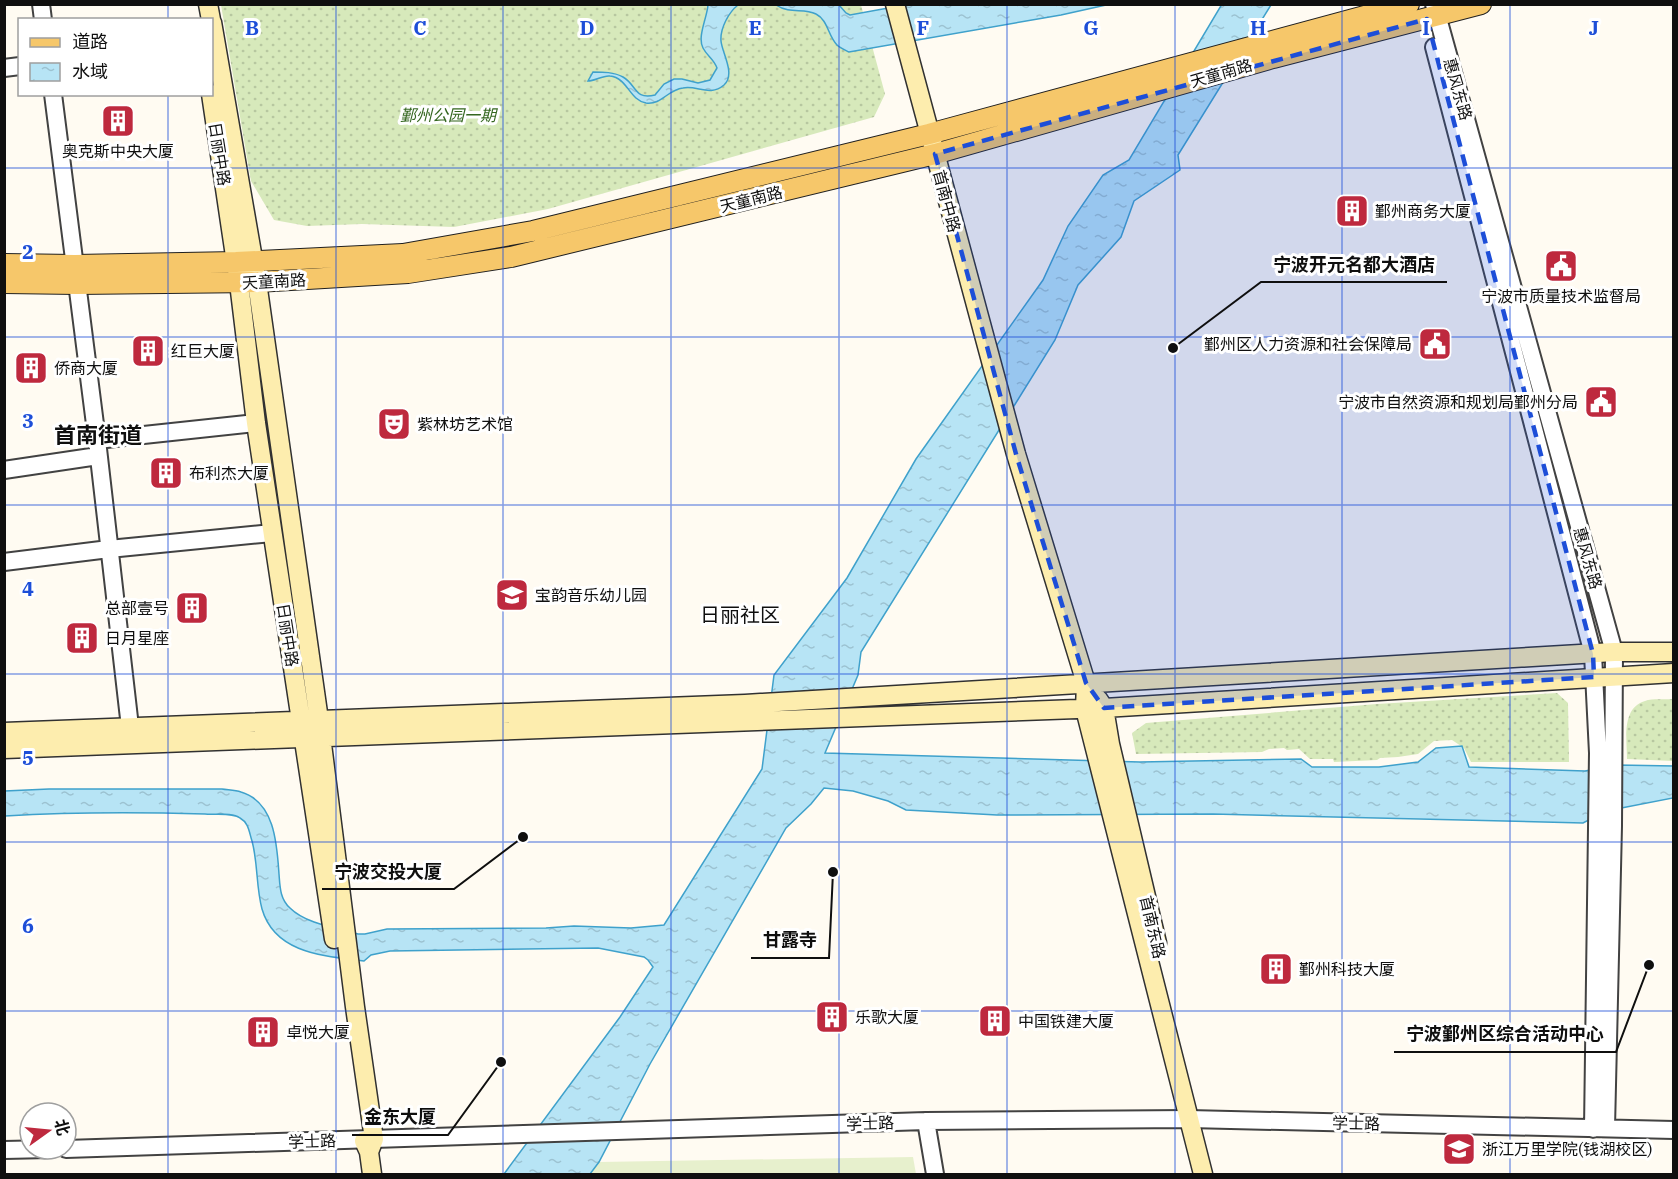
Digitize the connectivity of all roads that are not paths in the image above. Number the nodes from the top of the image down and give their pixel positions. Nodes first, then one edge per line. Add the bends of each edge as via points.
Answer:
1 (895, 4) edge
2 (1409, 4) edge
3 (1481, 4) edge
4 (1430, 11) edge
5 (213, 35) edge
6 (53, 96) edge
7 (211, 96) edge
8 (929, 134) junction
9 (934, 154) junction
10 (245, 261) junction
11 (4, 264) edge
12 (76, 274) junction
13 (248, 282) junction
14 (4, 283) edge
15 (256, 423) junction
16 (97, 448) junction
17 (4, 470) edge
18 (272, 533) junction
19 (109, 549) junction
20 (4, 562) edge
21 (1614, 652) junction
22 (1674, 652) edge
23 (1593, 654) junction
24 (1674, 673) edge
25 (1614, 676) junction
26 (1594, 677) junction
27 (1086, 683) junction
28 (1104, 708) junction
29 (1085, 709) junction
30 (130, 727) junction
31 (311, 729) junction
32 (4, 732) edge
33 (4, 749) edge
34 (1606, 754) junction
35 (1123, 826) junction
36 (1195, 1120) junction
37 (926, 1121) junction
38 (1599, 1129) junction
39 (1674, 1130) edge
40 (369, 1144) junction
41 (78, 1149) edge
42 (372, 1174) edge
43 (935, 1174) edge
44 (1203, 1174) edge
45 (1214, 1174) edge

1 - 8 main road, 首南中路
2 - 8 main road, 天童南路
3 - 4 main road, 天童南路
4 - 9 main road, 天童南路
4 - 21 street, 惠风东路
4 - 23 street, 惠风东路
5 - 10 main road, 日丽中路
6 - 12 street
7 - 10 main road, 日丽中路
8 - 9 main road, 首南中路
8 - 10 main road, 天童南路 via 533,231 403,254
9 - 13 main road, 天童南路 via 511,257 408,273
9 - 27 main road, 首南中路 via 1016,454
10 - 12 main road, 天童南路
10 - 13 main road, 日丽中路
11 - 12 main road, 天童南路
12 - 13 main road, 天童南路
12 - 14 main road, 天童南路
12 - 16 street
13 - 15 main road, 日丽中路
13 - 31 main road, 日丽中路
15 - 16 street
15 - 18 main road, 日丽中路
16 - 17 street
16 - 19 street
18 - 19 street
18 - 31 main road, 日丽中路
19 - 20 street
19 - 30 street
21 - 22 main road
21 - 23 main road
21 - 25 street, 惠风东路
23 - 26 street, 惠风东路
23 - 27 main road
24 - 25 main road
25 - 26 main road
25 - 34 street, 惠风东路
26 - 28 main road
26 - 34 street, 惠风东路
27 - 28 main road, 首南东路
27 - 29 main road
27 - 31 main road
28 - 29 main road
28 - 35 main road, 首南东路
29 - 31 main road via 734,722
29 - 35 main road
30 - 31 main road
30 - 32 main road
31 - 33 main road
31 - 40 main road, 日丽中路
34 - 38 street, 惠风东路
35 - 36 main road, 首南东路
36 - 37 street, 学士路
36 - 38 street, 学士路
36 - 44 main road, 首南东路
36 - 45 main road, 首南东路
37 - 40 street, 学士路 via 521,1134
37 - 43 street
38 - 39 street, 学士路
40 - 41 street, 学士路
40 - 42 main road, 日丽中路

